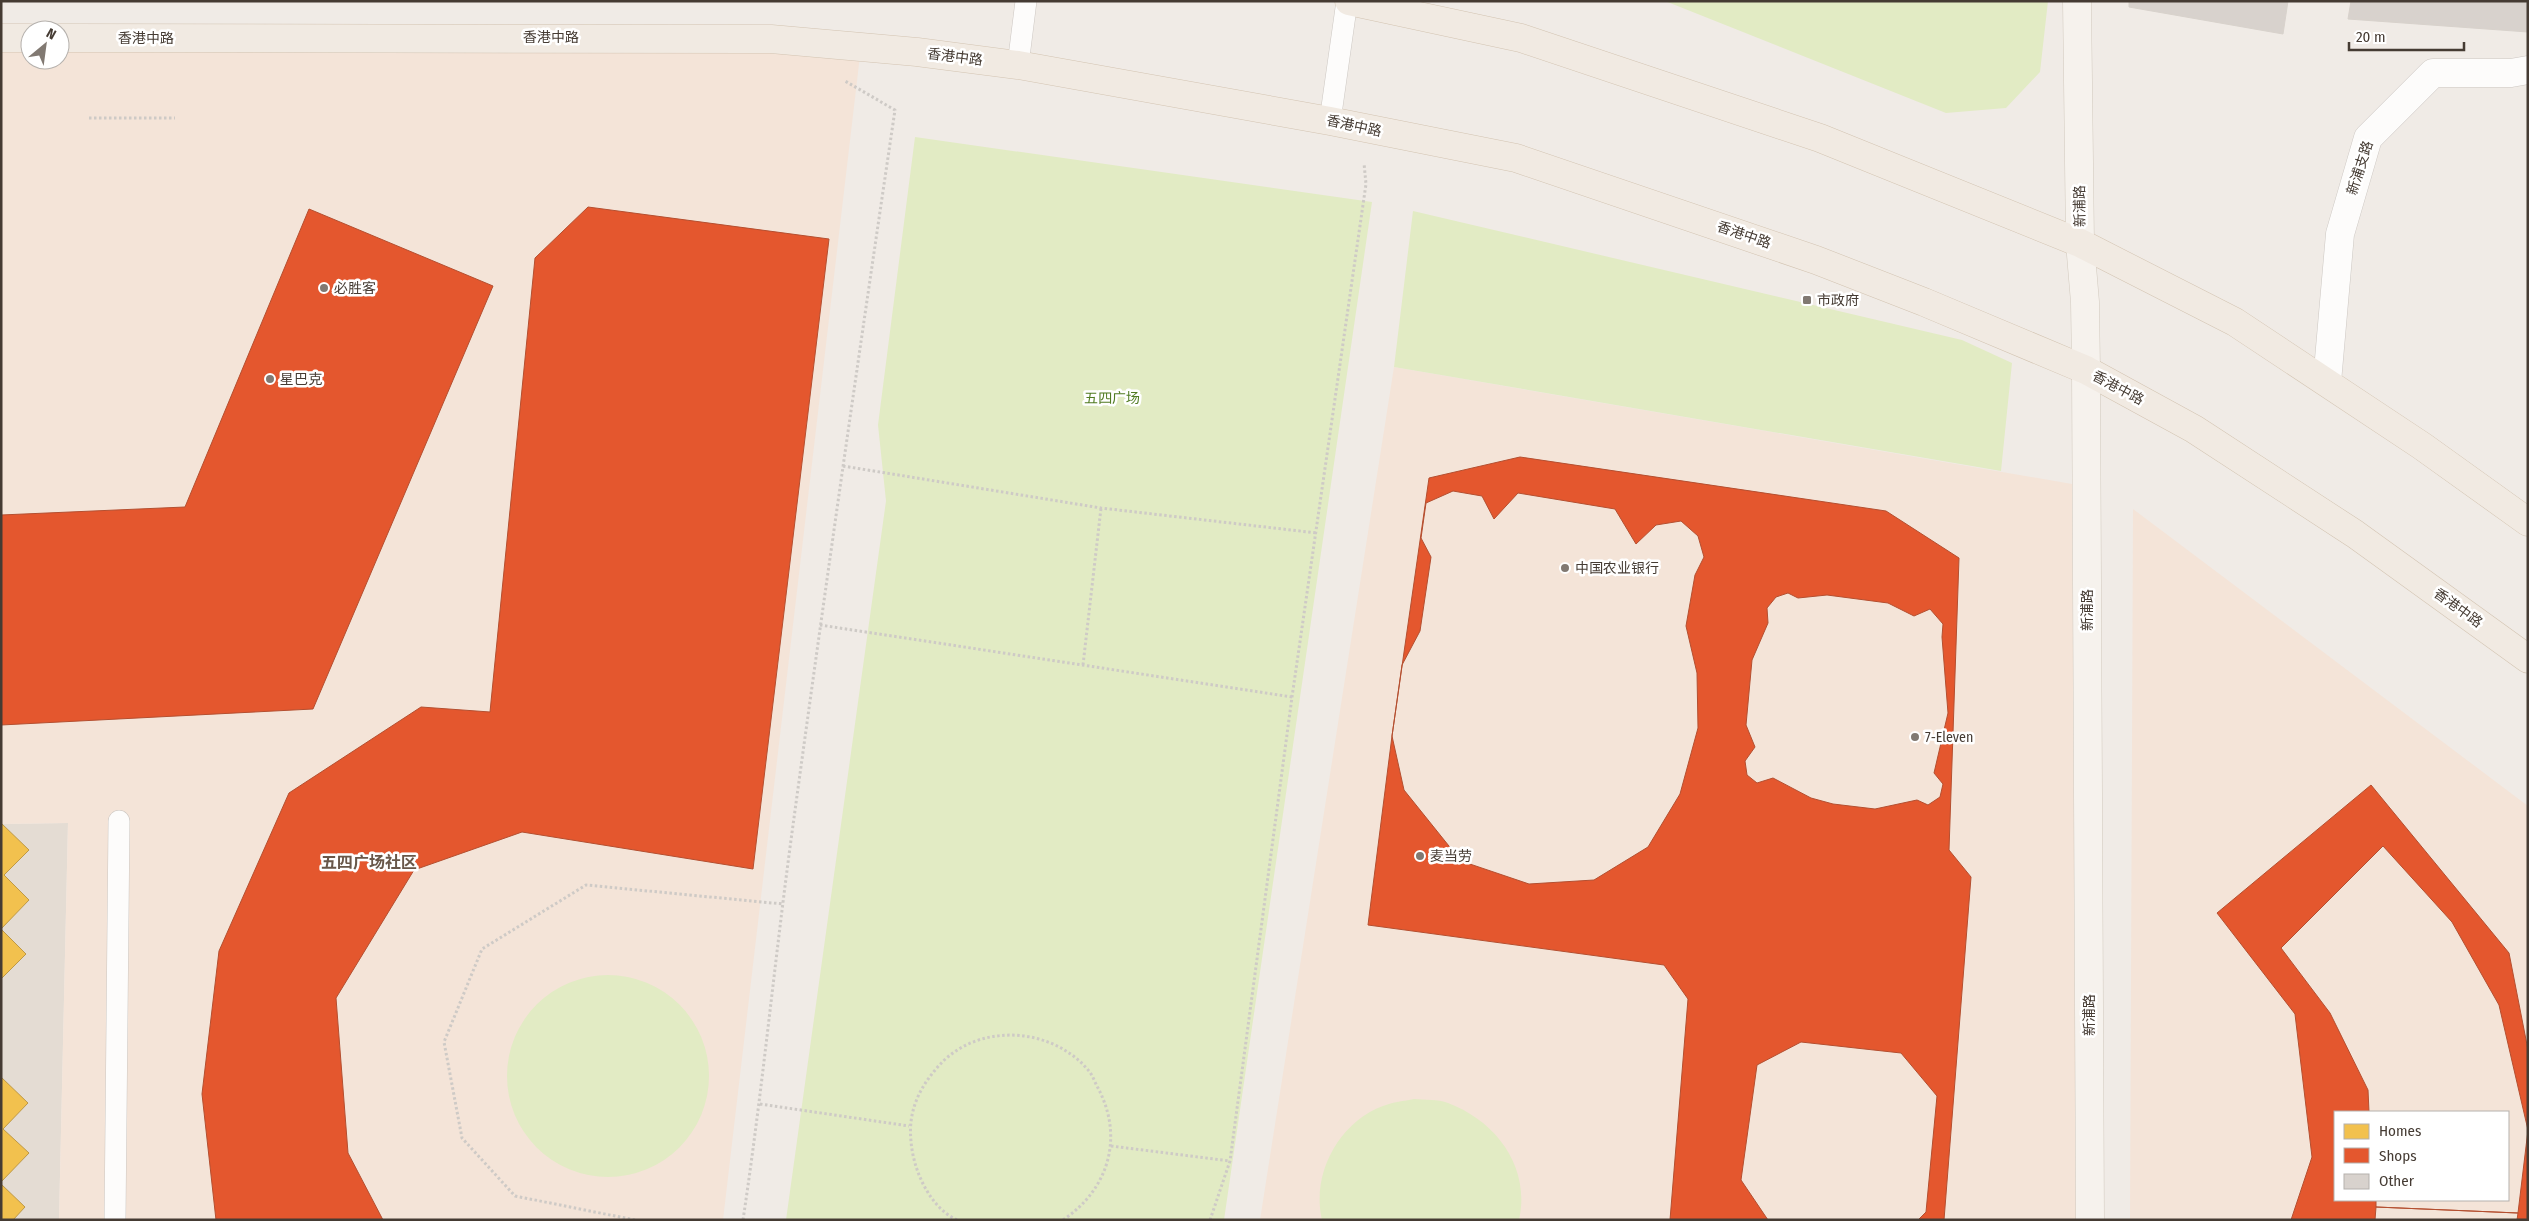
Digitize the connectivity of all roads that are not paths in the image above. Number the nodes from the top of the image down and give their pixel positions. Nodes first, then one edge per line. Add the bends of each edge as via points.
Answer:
1 (1026, 1) edge
2 (1348, 1) edge
3 (2077, 1) edge
4 (1, 38) edge
5 (20, 38) edge
6 (70, 38) edge
7 (1018, 65) junction
8 (2528, 70) edge
9 (1330, 121) junction
10 (2080, 243) junction
11 (2086, 370) junction
12 (2327, 382) junction
13 (2528, 522) edge
14 (2528, 659) edge
15 (119, 821) dead end
16 (115, 1220) edge
17 (2090, 1220) edge

1 - 7 lane
2 - 9 lane
2 - 10 main road via 1521,38 1820,138
3 - 10 street, 新浦路
4 - 5 main road
6 - 7 main road, 香港中路 via 771,39
7 - 9 main road, 香港中路
8 - 12 street, 新浦支路 via 2433,74 2368,138 2340,234
9 - 11 main road, 香港中路 via 1516,158 1816,260
10 - 11 street, 新浦路
10 - 12 main road via 2235,322
11 - 14 main road, 香港中路 via 2202,434 2355,534
11 - 17 street, 新浦路
12 - 13 main road
15 - 16 lane

